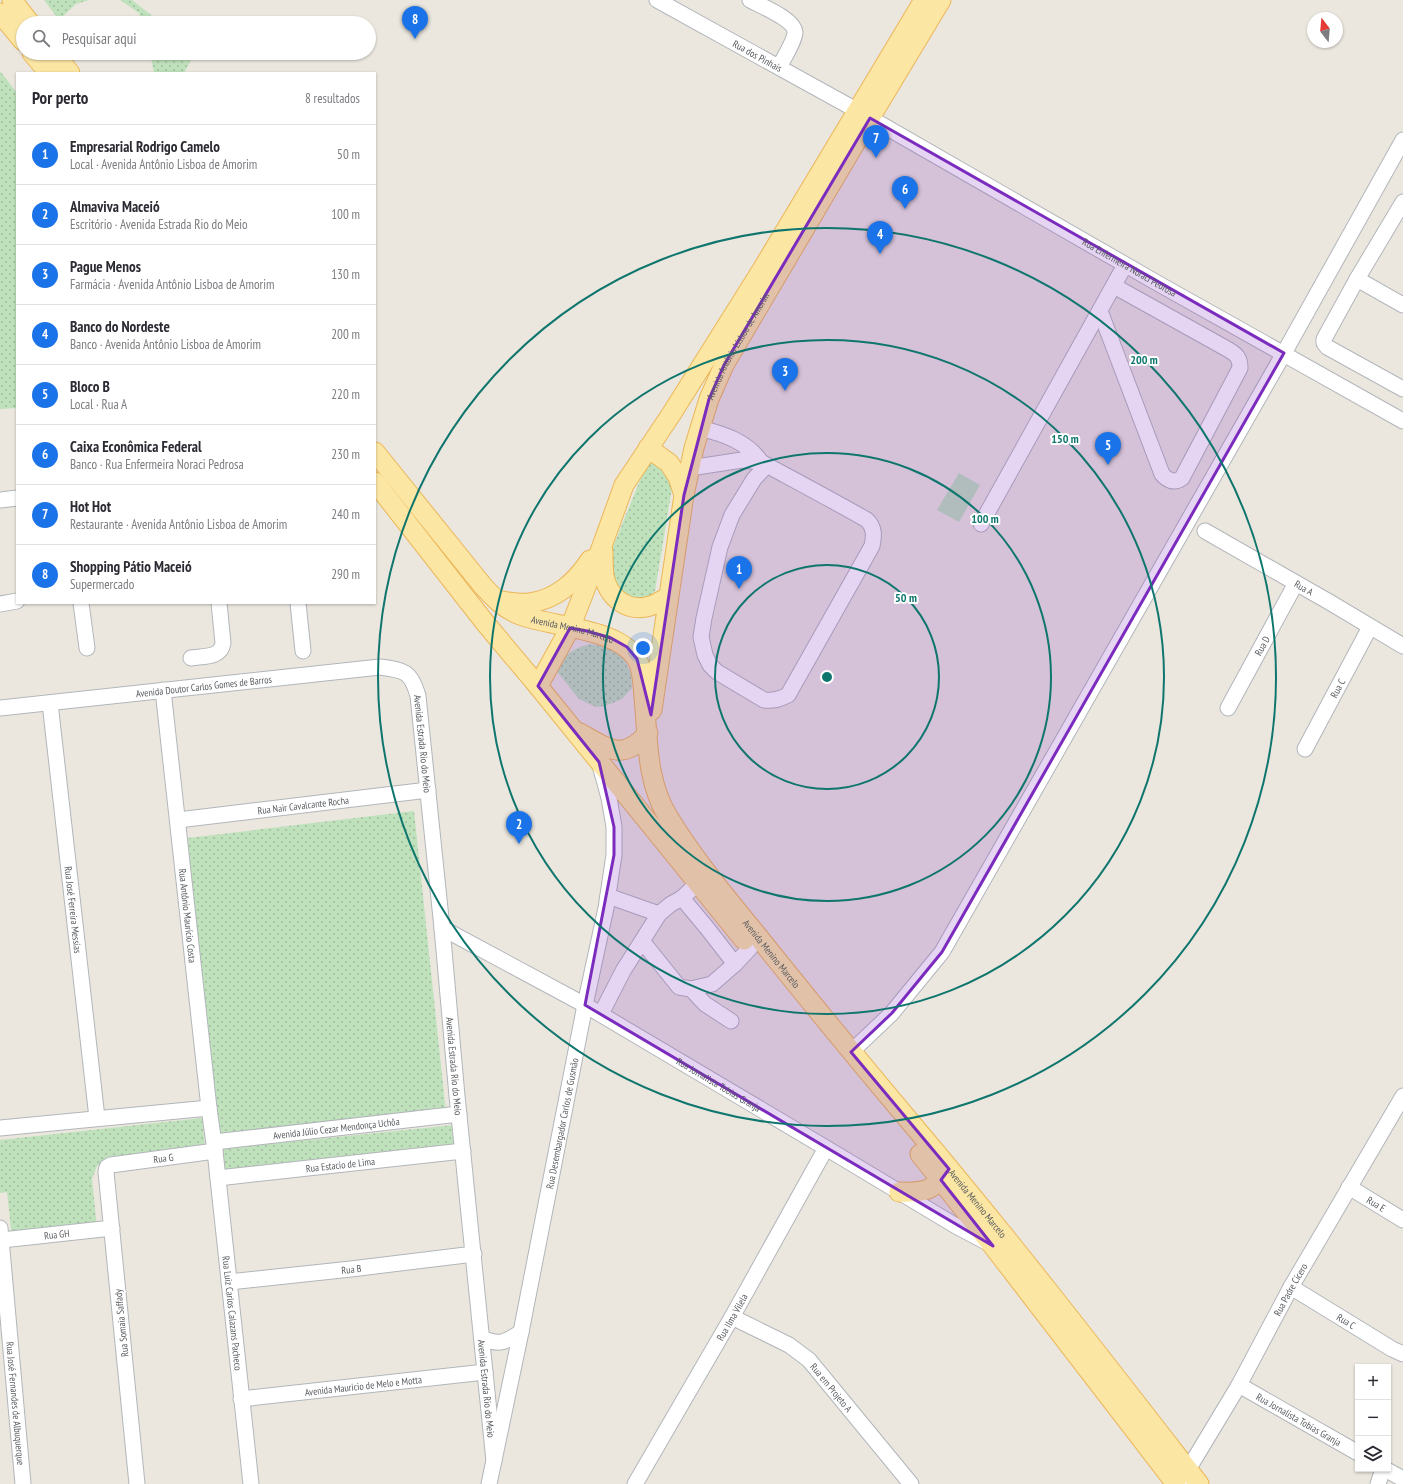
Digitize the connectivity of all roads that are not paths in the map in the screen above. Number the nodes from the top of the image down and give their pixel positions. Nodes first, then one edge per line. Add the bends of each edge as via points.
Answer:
1 (12, 0) edge
2 (658, 0) edge
3 (750, 0) edge
4 (924, 0) edge
5 (941, 0) edge
6 (0, 13) edge
7 (25, 16) edge
8 (16, 33) edge
9 (38, 60) edge
10 (60, 60) edge
11 (779, 67) junction
12 (48, 72) edge
13 (69, 72) edge
14 (864, 114) junction
15 (1403, 140) edge
16 (1403, 202) edge
17 (1398, 224) edge
18 (1125, 265) junction
19 (1357, 279) junction
20 (1114, 286) junction
21 (1403, 305) edge
22 (1100, 311) junction
23 (1284, 353) junction
24 (1403, 388) edge
25 (1403, 420) edge
26 (700, 428) junction
27 (648, 448) junction
28 (376, 453) edge
29 (764, 464) junction
30 (690, 468) junction
31 (376, 483) edge
32 (684, 495) junction
33 (16, 498) edge
34 (0, 500) edge
35 (981, 524) dead end
36 (1205, 531) dead end
37 (605, 539) junction
38 (1296, 583) junction
39 (668, 597) junction
40 (16, 601) edge
41 (497, 601) junction
42 (0, 604) edge
43 (81, 604) edge
44 (218, 604) edge
45 (298, 604) edge
46 (1370, 627) junction
47 (570, 628) junction
48 (1403, 646) edge
49 (87, 648) dead end
50 (303, 651) dead end
51 (191, 658) dead end
52 (407, 673) joint
53 (538, 686) junction
54 (163, 690) junction
55 (50, 703) junction
56 (0, 708) edge
57 (1228, 708) dead end
58 (574, 730) junction
59 (648, 733) junction
60 (1305, 749) dead end
61 (599, 762) junction
62 (428, 790) junction
63 (178, 820) junction
64 (698, 883) junction
65 (608, 896) junction
66 (682, 898) junction
67 (659, 914) junction
68 (442, 928) junction
69 (642, 941) junction
70 (750, 948) junction
71 (735, 964) junction
72 (691, 990) junction
73 (585, 1005) junction
74 (601, 1014) junction
75 (731, 1021) dead end
76 (851, 1052) junction
77 (1403, 1096) edge
78 (209, 1108) junction
79 (459, 1114) junction
80 (97, 1118) junction
81 (0, 1128) edge
82 (215, 1146) junction
83 (826, 1148) junction
84 (463, 1151) junction
85 (111, 1164) joint
86 (945, 1174) junction
87 (218, 1178) junction
88 (1349, 1187) junction
89 (899, 1192) junction
90 (1403, 1220) edge
91 (112, 1228) junction
92 (1, 1234) edge
93 (993, 1246) junction
94 (474, 1254) junction
95 (229, 1282) junction
96 (1291, 1287) junction
97 (732, 1317) junction
98 (521, 1332) junction
99 (482, 1338) junction
100 (1403, 1354) edge
101 (485, 1372) junction
102 (1239, 1385) junction
103 (241, 1398) junction
104 (1355, 1451) edge
105 (494, 1461) junction
106 (1383, 1472) edge
107 (1390, 1472) edge
108 (1403, 1479) edge
109 (1186, 1481) edge
110 (23, 1484) edge
111 (137, 1484) edge
112 (251, 1484) edge
113 (488, 1484) edge
114 (635, 1484) edge
115 (911, 1484) edge
116 (1378, 1484) edge

1 - 7 main road
2 - 11 street, Rua dos Pinhais
3 - 11 street via 792,25 795,33 793,41
4 - 14 main road, Avenida Antônio Lisboa de Amorim
5 - 14 main road, Avenida Antônio Lisboa de Amorim
6 - 8 main road
9 - 12 main road
10 - 13 main road
11 - 14 street, Rua dos Pinhais
14 - 18 street, Rua Enfermeira Noraci Pedrosa
14 - 26 main road, Avenida Antônio Lisboa de Amorim via 724,365
14 - 27 main road, Avenida Antônio Lisboa de Amorim
15 - 23 street
16 - 17 street
17 - 19 street
18 - 20 street
18 - 23 street, Rua Enfermeira Noraci Pedrosa
19 - 21 street
19 - 24 street via 1324,343
20 - 22 street
20 - 22 street via 1229,350 1240,361 1240,368 1179,480 1166,479 1162,474
22 - 35 street
23 - 25 street, Rua Enfermeira Noraci Pedrosa
23 - 76 street via 942,952 892,1013
26 - 29 street via 717,432 746,445
26 - 30 main road, Avenida Antônio Lisboa de Amorim
27 - 32 main road via 669,463 678,477
27 - 37 main road, Avenida Antônio Lisboa de Amorim via 624,485
28 - 41 main road, Avenida Menino Marcelo
29 - 29 street via 867,520 872,524 874,534 872,546 788,695 772,701 764,700 710,665 704,655 701,637 720,547 732,515
29 - 30 street via 742,460
30 - 32 main road, Avenida Antônio Lisboa de Amorim
31 - 53 main road, Avenida Menino Marcelo
32 - 39 main road, Avenida Antônio Lisboa de Amorim
33 - 34 street
36 - 38 street, Rua A
37 - 39 main road via 604,576 612,595 622,604 637,608 648,607
37 - 41 main road via 579,575 558,593 528,603
37 - 47 main road, Avenida Antônio Lisboa de Amorim
38 - 46 street, Rua A
38 - 57 street, Rua D
39 - 59 main road, Avenida Antônio Lisboa de Amorim
40 - 42 street
41 - 47 main road, Avenida Menino Marcelo via 521,616
43 - 49 street
44 - 51 street via 222,648 219,653 213,655
45 - 50 street
46 - 48 street, Rua A
46 - 60 street, Rua C
47 - 53 main road, Avenida Antônio Lisboa de Amorim
47 - 59 main road, Avenida Menino Marcelo via 611,638 626,647 637,659 642,678
52 - 54 street, Avenida Doutor Carlos Gomes de Barros via 380,667
52 - 62 street, Avenida Estrada Rio do Meio via 414,683 418,696
53 - 58 main road, Avenida Menino Marcelo
54 - 55 street, Avenida Doutor Carlos Gomes de Barros
54 - 63 street, Rua Antônio Maurício Costa
55 - 56 street, Avenida Doutor Carlos Gomes de Barros
55 - 80 street, Rua José Ferreira Messias
58 - 59 main road via 611,750 621,751 639,744
58 - 61 main road, Avenida Menino Marcelo
59 - 76 main road, Avenida Menino Marcelo via 650,769 657,796 666,813 693,853
61 - 64 main road, Avenida Menino Marcelo
61 - 65 street, Rua Desembargador Carlos de Gusmão via 614,827 614,855
62 - 63 street, Rua Nair Cavalcante Rocha
62 - 68 street, Avenida Estrada Rio do Meio
63 - 78 street, Rua Antônio Maurício Costa
64 - 66 street
64 - 70 main road, Avenida Menino Marcelo
65 - 67 street
65 - 73 street, Rua Desembargador Carlos de Gusmão
66 - 67 street
66 - 71 street
67 - 69 street
68 - 73 street, Rua Jornalista Tobias Granja
68 - 79 street, Avenida Estrada Rio do Meio
69 - 72 street via 679,987
69 - 74 street
70 - 71 street
70 - 86 main road, Avenida Menino Marcelo
71 - 72 street via 712,984
72 - 75 street via 705,1004
73 - 74 street, Rua Jornalista Tobias Granja
73 - 98 street, Rua Desembargador Carlos de Gusmão
74 - 83 street, Rua Jornalista Tobias Granja
76 - 86 main road, Avenida Menino Marcelo
77 - 88 street, Rua Padre Cícero
78 - 80 street
78 - 82 street, Rua Antônio Maurício Costa
79 - 82 street, Avenida Júlio Cezar Mendonça Uchôa
79 - 84 street, Avenida Estrada Rio do Meio
80 - 81 street
82 - 85 street, Rua G
82 - 87 street, Rua Luiz Carlos Calazans Pacheco
83 - 89 street, Rua Jornalista Tobias Granja
83 - 97 street, Rua Ilma Vilela
84 - 87 street, Rua Estacio de Lima
84 - 94 street, Avenida Estrada Rio do Meio
85 - 91 street, Rua Somaia Saffady via 106,1172
86 - 89 main road via 926,1190
86 - 93 main road, Avenida Menino Marcelo
86 - 109 main road, Avenida Menino Marcelo
87 - 95 street, Rua Luiz Carlos Calazans Pacheco
88 - 90 street, Rua E
88 - 96 street, Rua Padre Cícero
89 - 93 street, Rua Jornalista Tobias Granja
91 - 92 street, Rua GH
91 - 111 street, Rua Somaia Saffady
92 - 110 street, Rua José Fernandes de Albuquerque
93 - 109 main road, Avenida Menino Marcelo
94 - 95 street, Rua B
94 - 99 street, Avenida Estrada Rio do Meio
95 - 103 street, Rua Luiz Carlos Calazans Pacheco
96 - 100 street, Rua C
96 - 102 street, Rua Padre Cícero
97 - 114 street, Rua Ilma Vilela
97 - 115 street, Rua em Projeto A via 789,1345 809,1360
98 - 99 street via 501,1343
98 - 105 street, Rua Desembargador Carlos de Gusmão
99 - 101 street, Avenida Estrada Rio do Meio
101 - 103 street, Avenida Mauricio de Melo e Motta
101 - 105 street, Avenida Estrada Rio do Meio
102 - 104 street, Rua Jornalista Tobias Granja
102 - 109 street, Rua Padre Cícero
103 - 112 street, Rua Luiz Carlos Calazans Pacheco
105 - 113 street, Rua Desembargador Carlos de Gusmão
106 - 116 street
107 - 108 street

